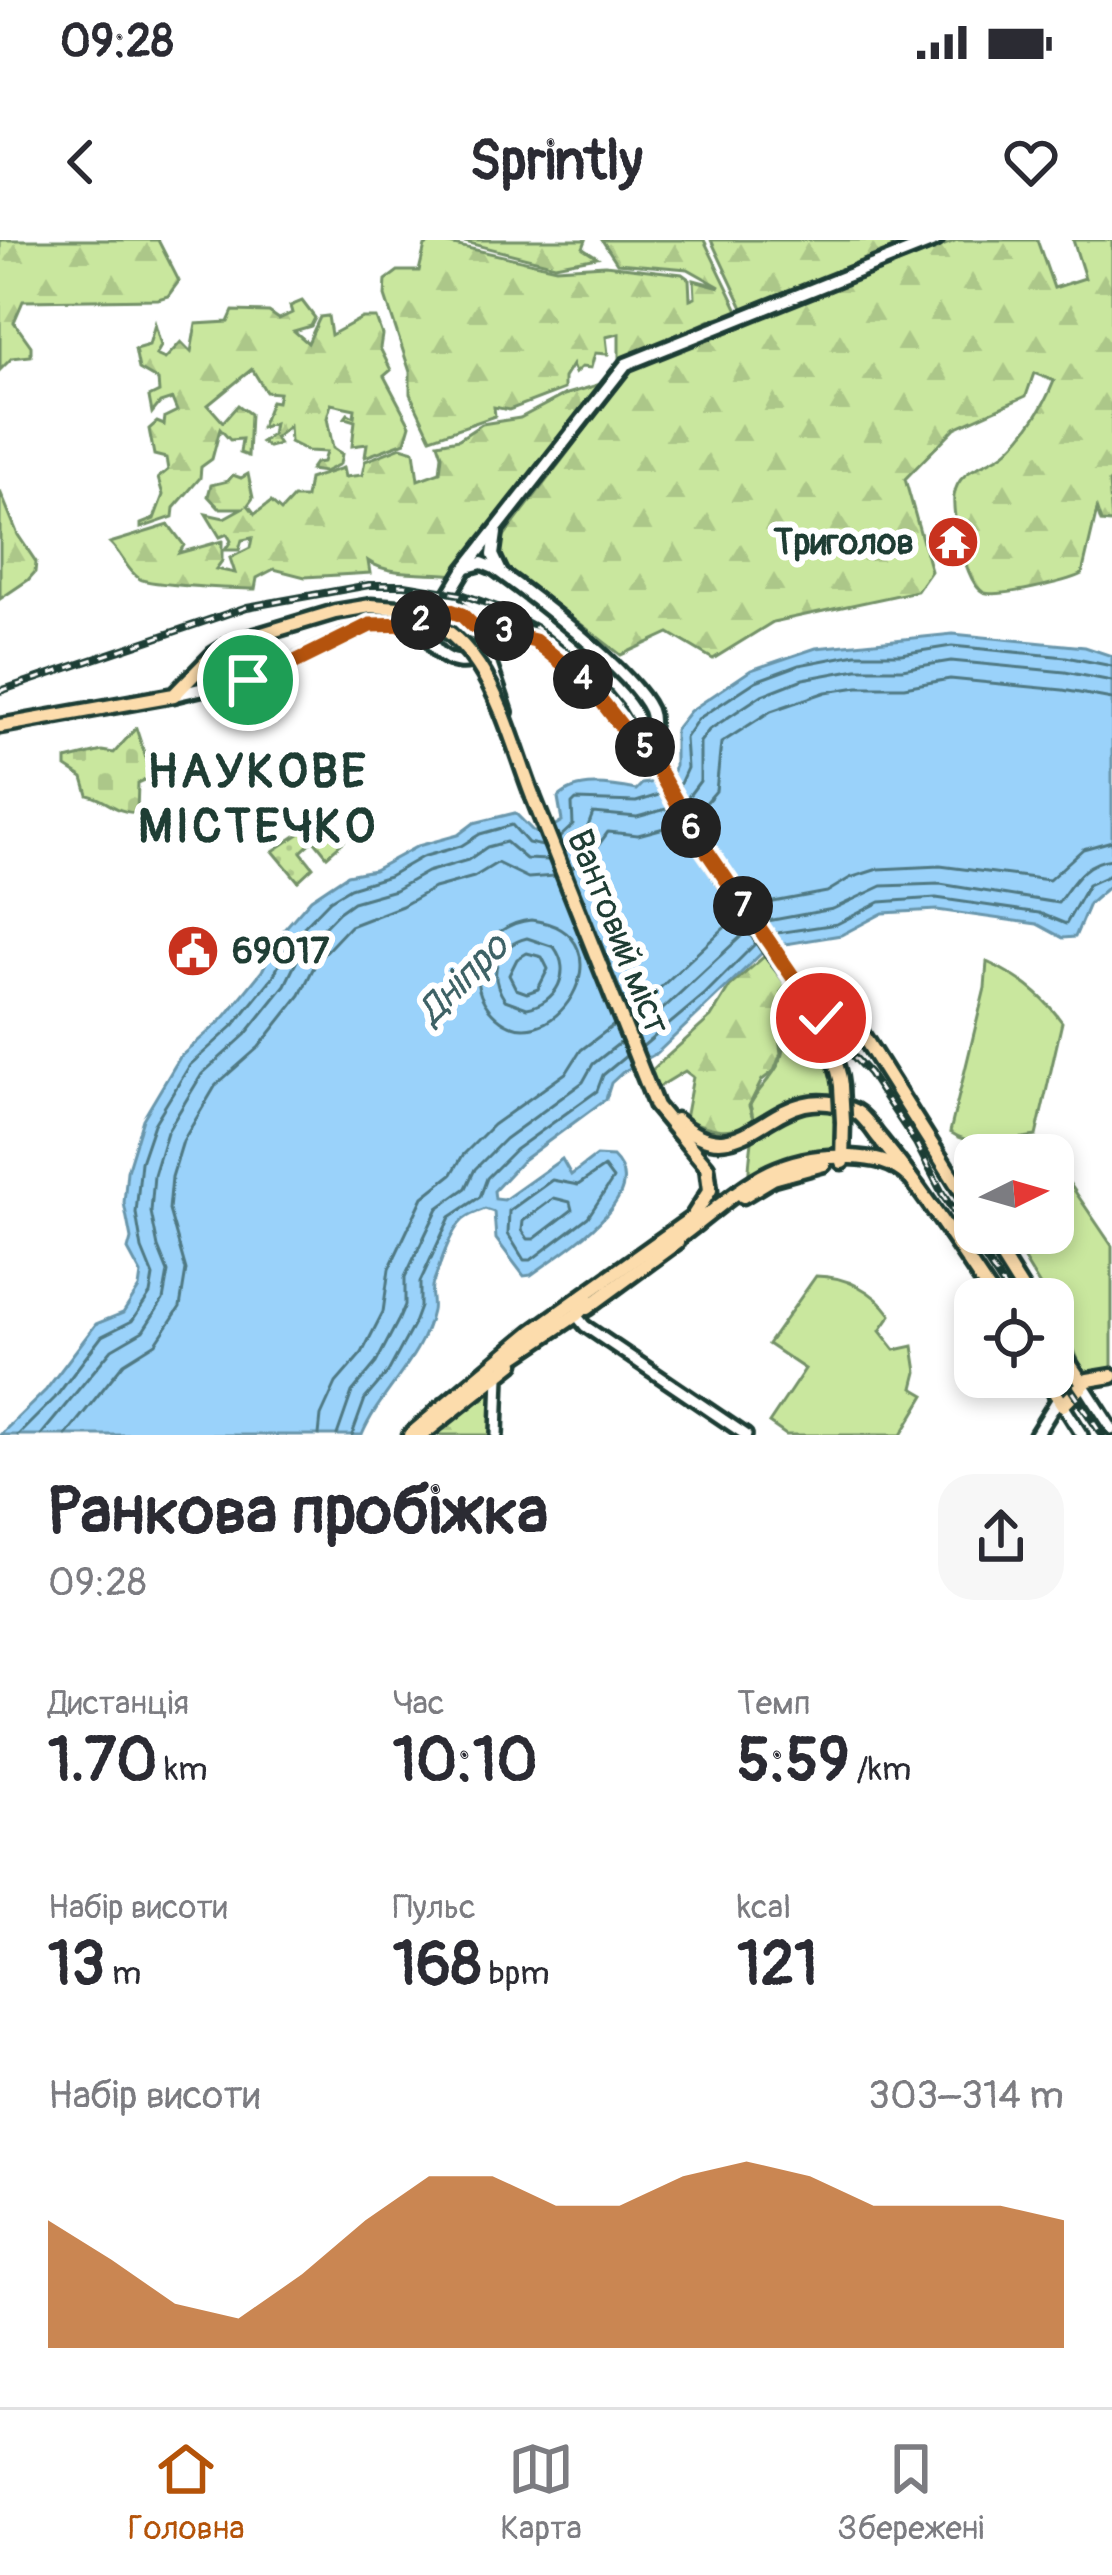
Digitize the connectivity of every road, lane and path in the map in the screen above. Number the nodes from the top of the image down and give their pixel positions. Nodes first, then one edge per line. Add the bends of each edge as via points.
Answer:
1 (936, 240) edge
2 (503, 520) junction
3 (464, 570) junction
4 (502, 574) junction
5 (451, 594) junction
6 (433, 611) junction
7 (462, 615) junction
8 (399, 624) junction
9 (473, 626) junction
10 (495, 630) junction
11 (246, 638) junction
12 (480, 650) junction
13 (440, 654) junction
14 (248, 680) junction
15 (174, 695) junction
16 (0, 726) edge
17 (646, 746) junction
18 (533, 797) junction
19 (821, 1015) junction
20 (648, 1088) junction
21 (840, 1158) junction
22 (954, 1180) edge
23 (915, 1183) junction
24 (980, 1278) edge
25 (576, 1315) junction
26 (499, 1371) junction
27 (1074, 1372) edge
28 (1112, 1373) edge
29 (1080, 1381) junction
30 (1053, 1398) edge
31 (1056, 1408) junction
32 (435, 1413) junction
33 (1112, 1429) edge
34 (410, 1435) edge
35 (422, 1435) edge
36 (496, 1435) edge
37 (746, 1435) edge
38 (1038, 1435) edge
39 (1082, 1435) edge

1 - 2 main road via 626,364
2 - 3 main road
2 - 4 main road via 492,547
3 - 4 main road via 482,563
3 - 5 main road
4 - 17 main road via 643,699 652,720
5 - 6 main road
5 - 7 main road
6 - 7 main road
6 - 8 main road
6 - 13 main road via 425,628
7 - 9 main road
8 - 13 main road
8 - 14 main road via 370,625
9 - 10 main road
9 - 12 main road
10 - 12 main road via 485,632
10 - 17 main road via 535,641 566,664
11 - 14 street via 229,663
11 - 15 main road via 213,655
11 - 18 main road, Вантовий міст, bridge via 354,608 399,608 445,626 474,654
12 - 13 main road via 466,663
12 - 18 street, bridge
14 - 15 main road
15 - 16 main road
17 - 19 main road via 691,828
18 - 20 main road, Вантовий міст
19 - 21 main road, bridge via 839,1063
19 - 22 main road via 854,1023
20 - 23 main road via 704,1139 739,1138 808,1101 854,1111
20 - 32 main road via 707,1167 705,1203
21 - 23 main road via 886,1162
21 - 25 main road via 752,1190
23 - 24 main road
25 - 26 main road
25 - 37 street
26 - 32 main road
26 - 35 main road
26 - 36 street
27 - 29 main road
28 - 29 main road
29 - 31 main road
29 - 33 street
30 - 31 main road
31 - 38 main road
31 - 39 street
32 - 34 main road

